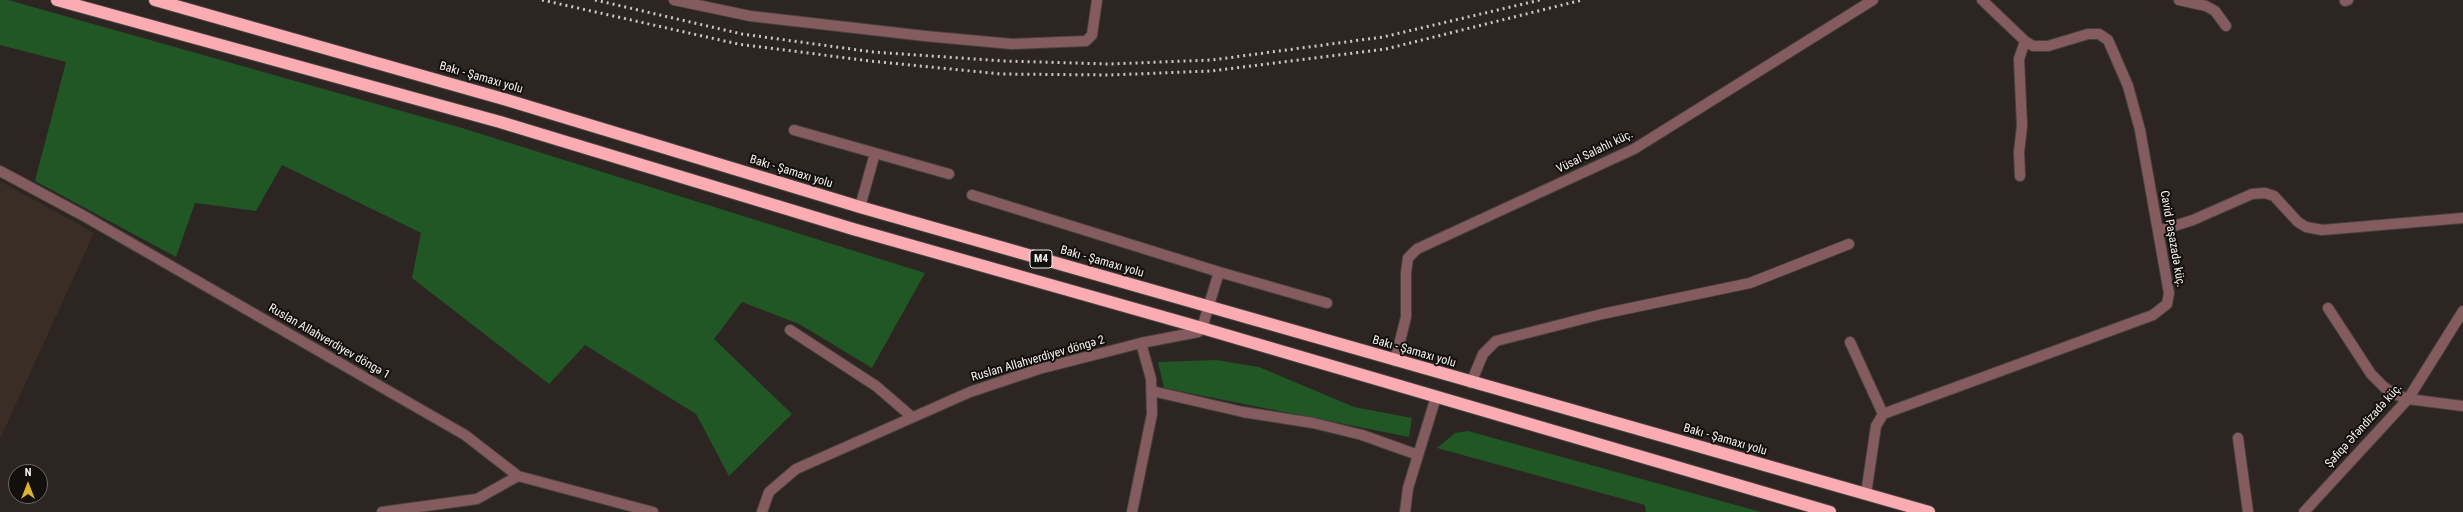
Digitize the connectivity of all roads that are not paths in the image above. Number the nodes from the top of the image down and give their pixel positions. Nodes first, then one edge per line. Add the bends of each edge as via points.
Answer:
1 (57, 0) edge
2 (154, 0) edge
3 (674, 0) edge
4 (1097, 0) edge
5 (1873, 0) edge
6 (1982, 0) edge
7 (2179, 0) edge
8 (2226, 26) dead end
9 (2025, 41) junction
10 (794, 130) dead end
11 (875, 153) junction
12 (0, 171) edge
13 (949, 174) dead end
14 (2020, 176) dead end
15 (972, 195) dead end
16 (860, 207) junction
17 (2463, 218) edge
18 (2158, 231) junction
19 (1849, 244) dead end
20 (1219, 272) junction
21 (1327, 303) dead end
22 (1208, 307) junction
23 (2328, 308) dead end
24 (2463, 310) edge
25 (1202, 328) junction
26 (790, 330) dead end
27 (1850, 342) dead end
28 (1141, 343) junction
29 (1395, 361) junction
30 (1471, 383) junction
31 (1152, 391) junction
32 (1436, 397) junction
33 (2408, 399) junction
34 (2463, 406) edge
35 (1883, 414) junction
36 (912, 417) junction
37 (2238, 438) dead end
38 (1418, 455) junction
39 (518, 476) junction
40 (1866, 494) junction
41 (382, 512) edge
42 (653, 512) edge
43 (762, 512) edge
44 (1132, 512) edge
45 (1405, 512) edge
46 (1830, 512) edge
47 (1929, 512) edge
48 (2248, 512) edge
49 (2304, 512) edge

1 - 25 highway, M4 via 500,122 853,229
2 - 16 highway, Bakı - Şamaxı yolu / M4 via 508,100
3 - 4 street via 750,16 1012,44 1086,41 1094,30
5 - 29 street, Vüsal Salahlı küç. via 1634,149 1418,249 1408,258 1406,317
6 - 9 street, Cavid Paşazadə küç.
7 - 8 street via 2206,6 2215,11
9 - 14 street via 2019,59 2022,126
9 - 18 street, Cavid Paşazadə küç. via 2033,46 2048,46 2088,34 2099,34 2108,40 2128,86 2140,130
10 - 11 street
11 - 13 street
11 - 16 street
12 - 39 street, Ruslan Allahverdiyev döngə 1 via 84,216 465,435
15 - 20 street
16 - 22 highway, Bakı - Şamaxı yolu / M4
17 - 18 street via 2322,230 2306,228 2274,196 2264,193 2252,194 2188,222
18 - 35 street, Cavid Paşazadə küç. via 2169,293 2167,304 2153,315
19 - 30 street via 1750,283 1602,314 1496,341 1483,354
20 - 21 street
20 - 22 street
22 - 25 street
22 - 29 highway, Bakı - Şamaxı yolu / M4
23 - 33 street via 2371,374 2394,394
24 - 33 street, Şəfiqə Əfəndizadə küç.
25 - 28 street, Ruslan Allahverdiyev döngə 2 via 1190,334
25 - 32 highway, M4
26 - 36 street via 841,361 876,386
27 - 35 street
28 - 31 street
28 - 36 street, Ruslan Allahverdiyev döngə 2 via 1039,369 970,392
29 - 30 highway, Bakı - Şamaxı yolu / M4
30 - 40 highway, Bakı - Şamaxı yolu / M4
31 - 38 street via 1243,412 1313,423 1362,435
31 - 44 street via 1149,434
32 - 38 street
32 - 46 highway, M4
33 - 34 street
33 - 49 street, Şəfiqə Əfəndizadə küç.
35 - 40 street via 1876,426
36 - 43 street, Ruslan Allahverdiyev döngə 2 via 796,468 769,492
37 - 48 street
38 - 45 street via 1408,488
39 - 41 street via 477,499
39 - 42 street, Ruslan Allahverdiyev döngə 1
40 - 47 highway, Bakı - Şamaxı yolu / M4

